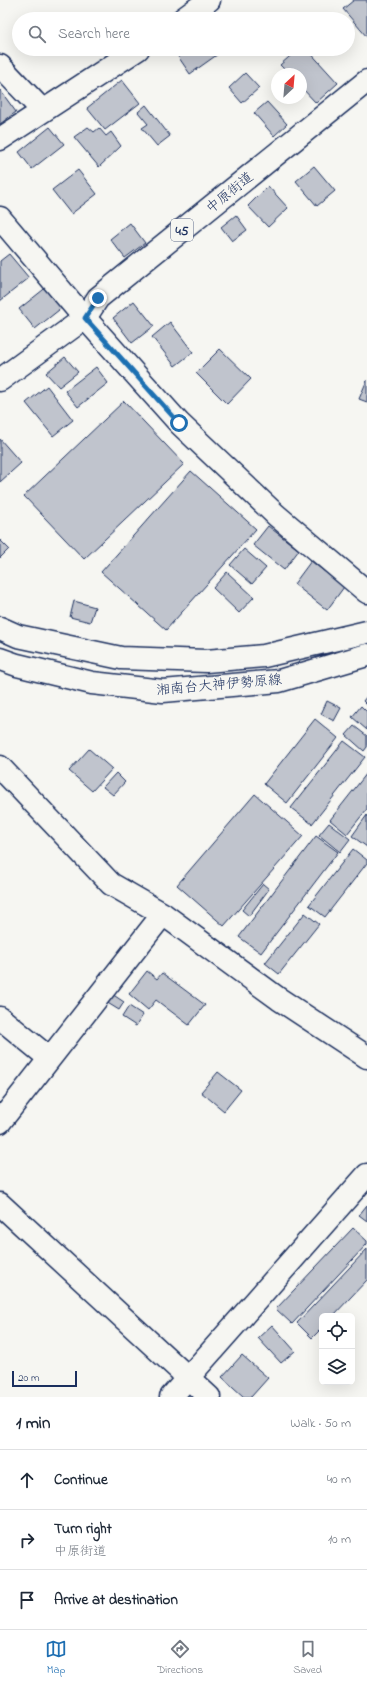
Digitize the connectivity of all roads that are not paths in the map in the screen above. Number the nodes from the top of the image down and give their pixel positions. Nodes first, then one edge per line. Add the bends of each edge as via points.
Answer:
1 (209, 0) edge
2 (193, 12) edge
3 (127, 56) edge
4 (0, 66) edge
5 (367, 81) edge
6 (43, 111) junction
7 (0, 139) edge
8 (0, 218) edge
9 (85, 318) junction
10 (0, 380) edge
11 (367, 592) edge
12 (0, 628) edge
13 (367, 632) edge
14 (367, 655) edge
15 (0, 659) edge
16 (0, 767) edge
17 (162, 914) junction
18 (0, 1018) edge
19 (367, 1057) edge
20 (49, 1058) junction
21 (0, 1122) edge
22 (367, 1175) edge
23 (0, 1204) edge
24 (188, 1378) junction
25 (171, 1397) edge
26 (209, 1397) edge

1 - 2 street
3 - 6 street
4 - 6 street
5 - 9 street, 中原街道 / 45 via 98,298
6 - 7 street
8 - 9 street
9 - 10 street, 中原街道 / 45
9 - 11 street via 179,423 276,516
12 - 13 street, 湘南台大神伊勢原線 via 18,636 121,658 206,661 264,656
14 - 15 street, 湘南台大神伊勢原線 via 279,681 162,691 92,683 17,666
16 - 17 street via 111,884
17 - 19 street via 279,999
17 - 20 street
18 - 20 street
20 - 21 street
22 - 24 street
23 - 24 street
24 - 25 street
24 - 26 street

